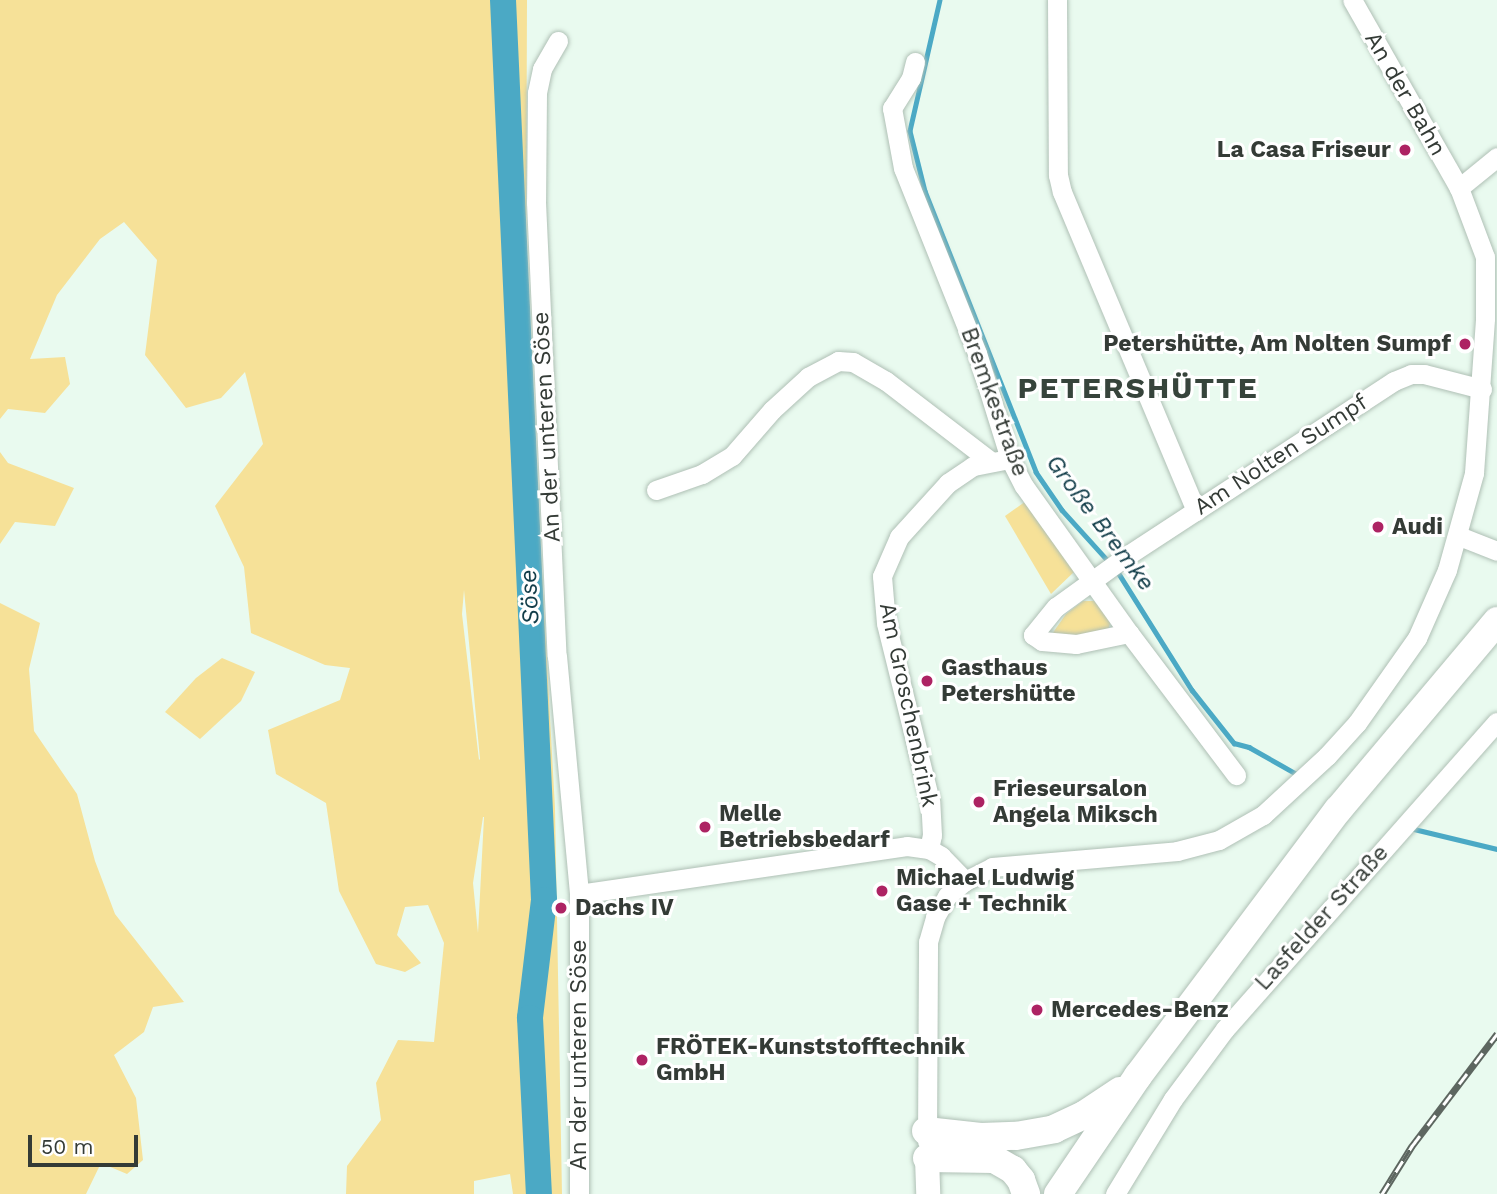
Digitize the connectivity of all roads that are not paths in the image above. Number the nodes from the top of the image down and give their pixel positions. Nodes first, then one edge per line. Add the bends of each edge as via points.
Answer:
1 (1056, 0) edge
2 (1352, 0) edge
3 (558, 41) dead end
4 (915, 62) dead end
5 (1497, 157) edge
6 (1459, 188) junction
7 (1482, 389) junction
8 (1010, 459) junction
9 (989, 460) junction
10 (656, 490) dead end
11 (1196, 511) junction
12 (1459, 536) junction
13 (1497, 551) edge
14 (1106, 571) junction
15 (1497, 621) edge
16 (1129, 634) junction
17 (1497, 648) edge
18 (1497, 722) edge
19 (1236, 775) dead end
20 (929, 849) junction
21 (965, 881) junction
22 (579, 894) junction
23 (1138, 1076) junction
24 (927, 1144) junction
25 (579, 1194) edge
26 (928, 1194) edge
27 (1026, 1194) edge
28 (1058, 1194) edge
29 (1079, 1194) edge
30 (1115, 1194) edge

1 - 11 street via 1062,192
2 - 6 street, An der Bahn
3 - 22 street, An der unteren Söse via 542,69 537,93 536,202 557,656
4 - 8 street, Bremkestraße via 911,78 892,108 903,168 977,353
5 - 6 street
6 - 7 street via 1485,257
7 - 11 street, Am Nolten Sumpf via 1424,374 1394,381
7 - 12 street via 1474,473
8 - 9 street, Am Groschenbrink
8 - 14 street, Bremkestraße via 1024,486
9 - 10 street via 886,381 853,362 838,361 808,377 732,456 702,474
9 - 20 street, Am Groschenbrink via 967,468 928,503 899,537 883,576 886,623 931,808
11 - 14 street, Am Nolten Sumpf
12 - 13 street
12 - 21 street via 1417,638 1350,731 1264,815 1201,846 992,867
14 - 16 street, Bremkestraße
14 - 16 street, Am Nolten Sumpf via 1056,607 1033,635 1042,641 1076,644
15 - 23 highway via 1338,810
16 - 19 street, Bremkestraße
17 - 29 highway via 1353,817 1167,1065
18 - 30 street, Lasfelder Straße via 1225,1028 1172,1099
20 - 21 street
20 - 22 street via 907,846
21 - 24 street via 947,896 928,942
22 - 25 street, An der unteren Söse
23 - 24 highway via 1104,1103 1054,1129
23 - 28 highway
24 - 26 main road
24 - 27 highway via 994,1159 1013,1170

